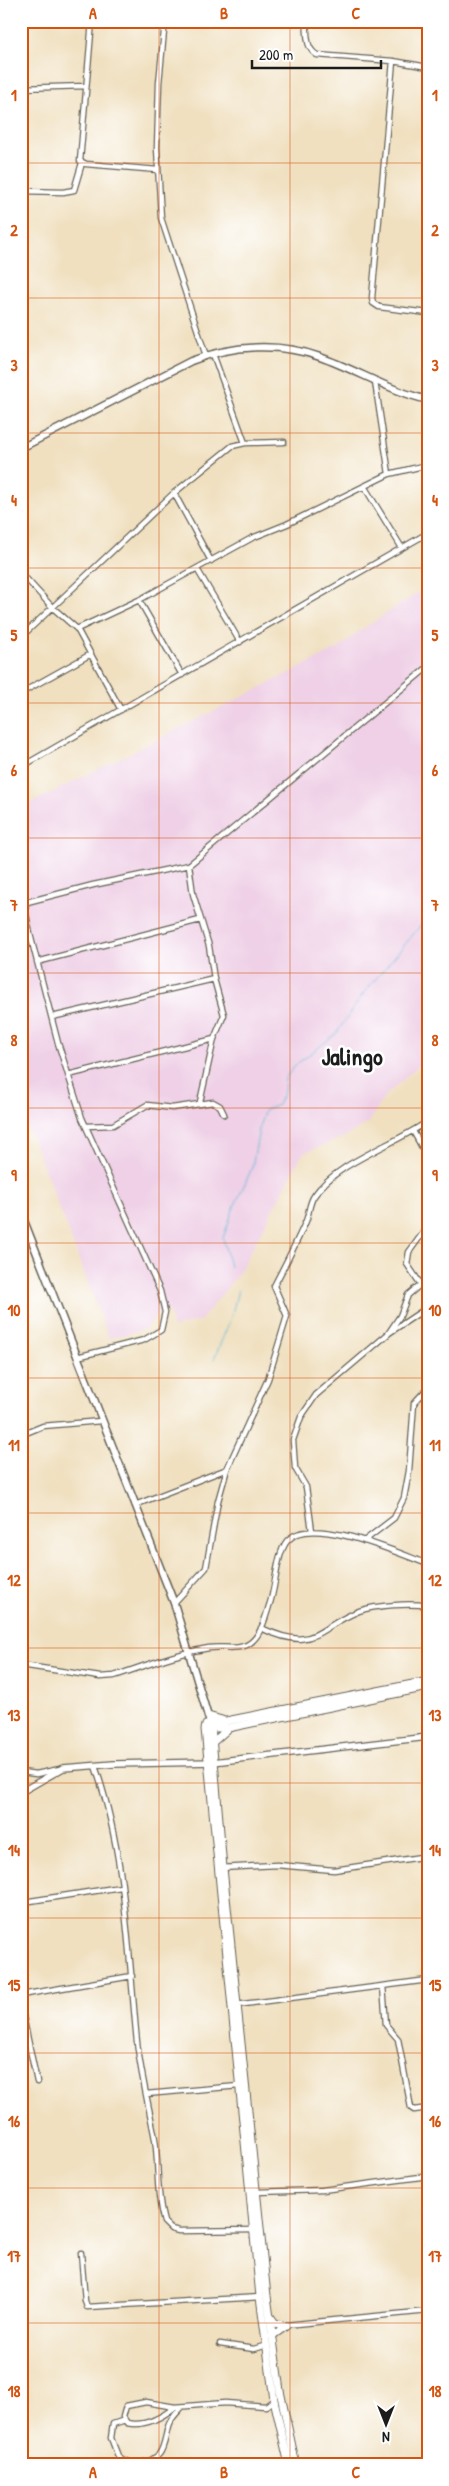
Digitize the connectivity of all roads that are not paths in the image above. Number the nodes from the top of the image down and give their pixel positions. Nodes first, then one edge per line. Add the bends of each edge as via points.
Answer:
1 (92, 21) edge
2 (165, 21) edge
3 (306, 21) edge
4 (394, 61) junction
5 (428, 67) edge
6 (86, 86) junction
7 (21, 88) edge
8 (82, 163) junction
9 (158, 170) junction
10 (21, 191) edge
11 (428, 313) edge
12 (209, 355) junction
13 (375, 382) junction
14 (428, 400) edge
15 (284, 442) dead end
16 (244, 443) junction
17 (21, 448) edge
18 (427, 465) edge
19 (389, 474) junction
20 (364, 486) junction
21 (174, 493) junction
22 (428, 533) edge
23 (402, 548) junction
24 (211, 561) junction
25 (198, 569) junction
26 (21, 573) edge
27 (140, 600) junction
28 (52, 608) junction
29 (77, 629) junction
30 (21, 637) edge
31 (240, 642) junction
32 (91, 654) junction
33 (428, 667) edge
34 (182, 676) junction
35 (21, 693) edge
36 (121, 710) junction
37 (21, 767) edge
38 (189, 865) junction
39 (200, 920) junction
40 (38, 962) junction
41 (214, 979) junction
42 (52, 1017) junction
43 (214, 1039) junction
44 (68, 1075) junction
45 (200, 1102) junction
46 (224, 1114) dead end
47 (428, 1121) edge
48 (86, 1126) junction
49 (414, 1132) junction
50 (428, 1158) edge
51 (21, 1213) edge
52 (428, 1226) edge
53 (428, 1278) edge
54 (420, 1285) junction
55 (428, 1295) edge
56 (428, 1307) edge
57 (388, 1334) junction
58 (77, 1357) junction
59 (428, 1388) edge
60 (101, 1421) junction
61 (21, 1435) edge
62 (227, 1469) junction
63 (135, 1505) junction
64 (312, 1531) junction
65 (364, 1541) junction
66 (428, 1564) edge
67 (174, 1603) junction
68 (428, 1606) edge
69 (261, 1628) junction
70 (191, 1652) junction
71 (21, 1665) edge
72 (428, 1681) edge
73 (428, 1687) edge
74 (207, 1715) junction
75 (228, 1724) junction
76 (208, 1727) junction
77 (428, 1737) edge
78 (212, 1743) junction
79 (210, 1762) junction
80 (96, 1766) junction
81 (64, 1768) junction
82 (21, 1772) edge
83 (21, 1792) edge
84 (428, 1856) edge
85 (220, 1868) junction
86 (121, 1887) junction
87 (30, 1901) dead end
88 (132, 1976) junction
89 (428, 1980) edge
90 (383, 1986) junction
91 (21, 1995) edge
92 (235, 2004) junction
93 (21, 2007) edge
94 (37, 2082) dead end
95 (239, 2086) junction
96 (146, 2094) junction
97 (428, 2108) edge
98 (428, 2176) edge
99 (256, 2192) junction
100 (257, 2230) junction
101 (81, 2253) dead end
102 (264, 2297) junction
103 (428, 2311) edge
104 (269, 2314) junction
105 (267, 2324) junction
106 (286, 2326) junction
107 (272, 2336) junction
108 (220, 2344) dead end
109 (266, 2345) junction
110 (274, 2400) junction
111 (175, 2407) junction
112 (182, 2407) junction
113 (125, 2420) junction
114 (289, 2465) edge
115 (296, 2465) edge

1 - 6 street
2 - 9 street via 158,108
3 - 4 street via 308,44 318,55
4 - 5 street
4 - 11 street via 372,298 379,307
6 - 7 street
6 - 8 street via 79,158
8 - 9 street
8 - 10 street via 74,190
9 - 12 street via 165,232
12 - 13 main road via 260,347 296,351 321,357
12 - 16 street
12 - 17 main road via 147,382
13 - 14 main road
13 - 19 street
15 - 16 street
16 - 21 street via 232,446
18 - 19 street
19 - 20 street
20 - 23 street
20 - 24 street via 252,538
21 - 24 street
21 - 28 street
22 - 23 street
23 - 31 street
24 - 25 street
25 - 27 street
25 - 31 street
26 - 28 street
27 - 29 street
27 - 34 street
28 - 29 street
28 - 30 street
29 - 32 street
31 - 34 street
32 - 35 street
32 - 36 street
33 - 38 street
34 - 36 street
36 - 37 street
38 - 39 street
38 - 40 street via 27,902 25,909
39 - 40 street
39 - 41 street via 209,946
40 - 42 street
41 - 42 street
41 - 43 street via 224,1015
42 - 44 street
43 - 44 street
43 - 45 street
44 - 48 street
45 - 46 street via 213,1102
45 - 48 street via 172,1108 146,1105 113,1125
47 - 49 street
48 - 58 street via 160,1292 165,1312 161,1330 144,1340
49 - 50 street
49 - 62 street via 343,1168 313,1197 297,1243 274,1286 287,1316 268,1379
51 - 58 main road
52 - 54 street via 409,1252 407,1264
53 - 54 street
54 - 55 street
54 - 57 street via 408,1295
56 - 57 street
57 - 64 street via 316,1396 301,1417 293,1440 294,1458 295,1468 306,1487
58 - 60 main road
59 - 65 street via 414,1403 404,1498 394,1518
60 - 61 street via 43,1426
60 - 63 main road
62 - 63 street
62 - 67 street via 206,1568
63 - 67 main road
64 - 65 street
64 - 69 street via 297,1532 287,1541
65 - 66 street
67 - 70 main road
68 - 69 street via 390,1606 361,1611 315,1637 295,1640
69 - 70 street via 249,1644
70 - 71 street via 114,1676 100,1677
70 - 74 main road
72 - 75 main road
73 - 75 main road
74 - 75 main road
74 - 76 main road
75 - 76 main road
75 - 78 main road
76 - 78 main road
76 - 79 main road
77 - 79 street
78 - 79 main road
79 - 80 street
79 - 85 main road
80 - 81 street
80 - 86 street via 105,1796
81 - 82 street via 36,1774
81 - 83 street
84 - 85 street via 334,1870 277,1865
85 - 92 main road
86 - 87 street
86 - 88 street
88 - 91 street
88 - 96 street
89 - 90 street
90 - 92 street
90 - 97 street via 386,2025 398,2039 411,2108
92 - 95 main road
92 - 99 main road
93 - 94 street
95 - 96 street
95 - 100 main road
96 - 100 street via 166,2226 179,2231
98 - 99 street via 322,2190
99 - 100 main road
100 - 102 main road
101 - 102 street via 88,2307
102 - 104 main road
102 - 105 main road
103 - 106 street
104 - 105 main road
104 - 106 main road via 275,2322
105 - 106 street
105 - 107 main road
105 - 109 main road
106 - 107 main road
107 - 115 main road
108 - 109 street via 254,2349
109 - 110 main road
110 - 112 street via 266,2406 225,2403
110 - 114 main road
111 - 112 street
111 - 113 street via 162,2417 149,2421 132,2424
111 - 113 street via 137,2402 126,2406
112 - 113 street via 168,2426 167,2438 158,2457 137,2464 118,2456 110,2430 112,2424

